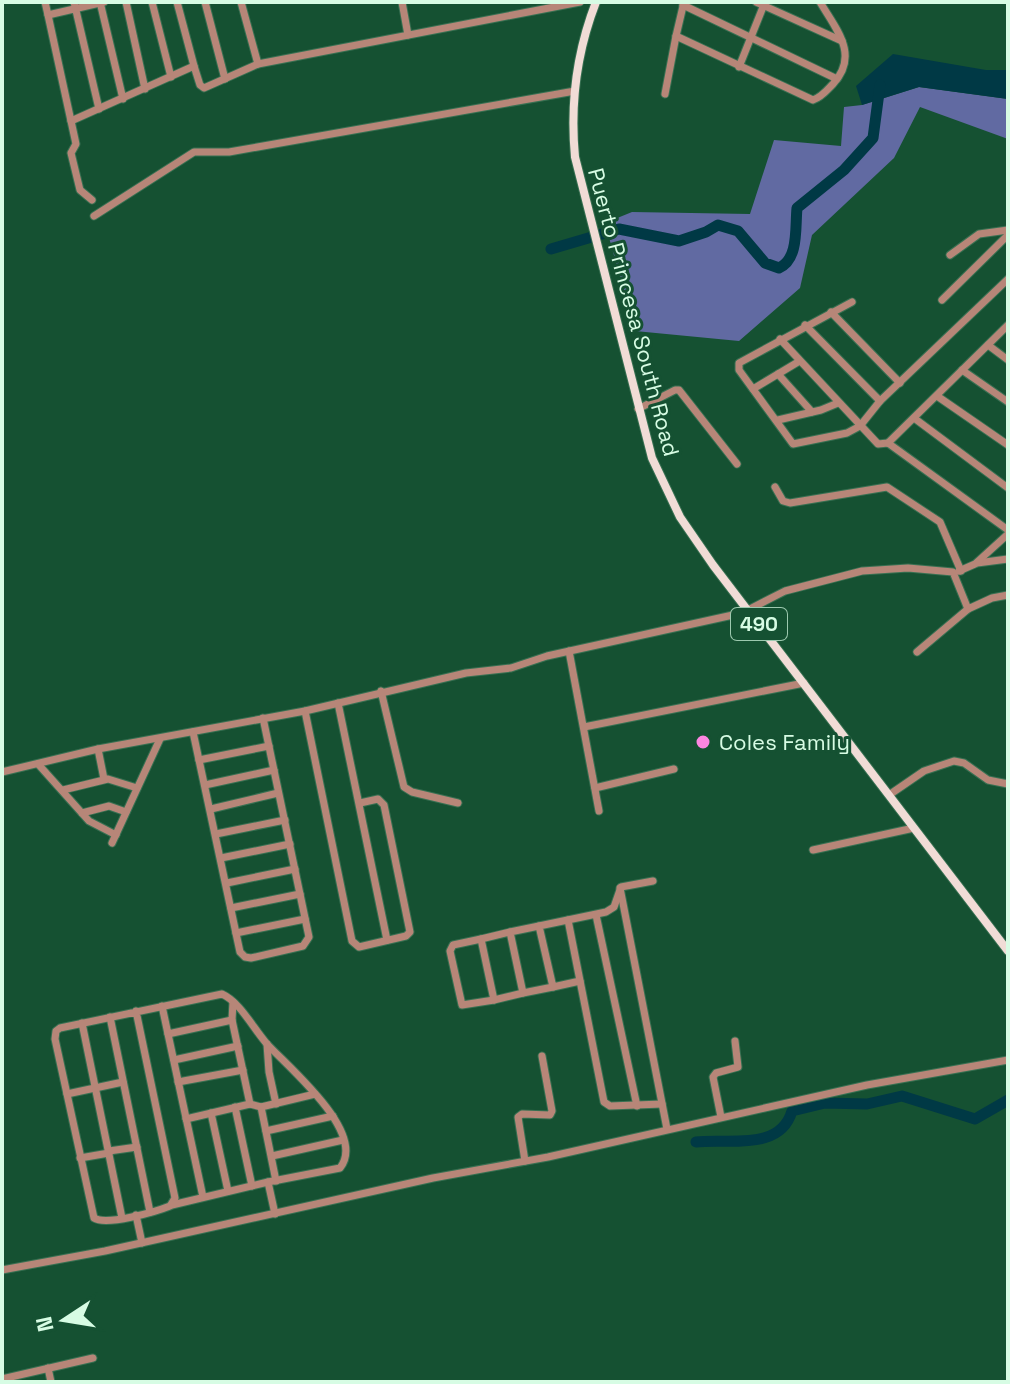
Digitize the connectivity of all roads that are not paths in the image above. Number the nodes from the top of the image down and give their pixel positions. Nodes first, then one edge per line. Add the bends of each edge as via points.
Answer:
1 (45, 2) edge
2 (101, 2) edge
3 (126, 2) edge
4 (152, 2) edge
5 (177, 2) edge
6 (205, 2) edge
7 (241, 2) edge
8 (402, 2) edge
9 (580, 2) edge
10 (596, 2) edge
11 (820, 2) edge
12 (683, 3) edge
13 (762, 3) edge
14 (75, 5) edge
15 (48, 15) junction
16 (408, 35) junction
17 (676, 36) junction
18 (751, 36) junction
19 (843, 42) junction
20 (258, 64) junction
21 (194, 66) junction
22 (739, 67) junction
23 (171, 77) junction
24 (225, 79) junction
25 (837, 79) junction
26 (145, 89) junction
27 (575, 91) junction
28 (665, 94) dead end
29 (123, 99) junction
30 (99, 109) junction
31 (71, 121) junction
32 (92, 200) dead end
33 (94, 216) dead end
34 (1008, 232) edge
35 (950, 255) dead end
36 (1008, 279) edge
37 (942, 300) dead end
38 (852, 302) dead end
39 (831, 312) junction
40 (805, 325) junction
41 (1008, 325) edge
42 (780, 339) junction
43 (988, 345) junction
44 (1008, 360) edge
45 (798, 362) junction
46 (962, 370) junction
47 (778, 374) junction
48 (900, 383) junction
49 (753, 389) junction
50 (937, 396) junction
51 (880, 401) junction
52 (1008, 402) edge
53 (838, 403) junction
54 (638, 409) junction
55 (812, 412) junction
56 (914, 418) junction
57 (778, 420) junction
58 (860, 426) junction
59 (888, 443) junction
60 (1008, 445) edge
61 (737, 464) dead end
62 (775, 487) dead end
63 (1008, 488) edge
64 (1008, 532) edge
65 (1008, 559) edge
66 (975, 564) junction
67 (957, 572) junction
68 (1008, 595) edge
69 (968, 609) junction
70 (748, 610) junction
71 (569, 651) junction
72 (917, 652) dead end
73 (804, 683) junction
74 (381, 691) junction
75 (338, 703) junction
76 (305, 711) junction
77 (263, 718) junction
78 (584, 727) junction
79 (193, 732) junction
80 (160, 739) junction
81 (269, 746) junction
82 (98, 749) junction
83 (199, 760) junction
84 (38, 764) junction
85 (674, 769) dead end
86 (274, 770) junction
87 (2, 772) edge
88 (104, 779) junction
89 (1008, 784) edge
90 (205, 785) junction
91 (137, 788) junction
92 (595, 788) junction
93 (63, 790) junction
94 (278, 793) junction
95 (889, 795) junction
96 (360, 803) junction
97 (458, 803) dead end
98 (211, 809) junction
99 (599, 811) dead end
100 (126, 812) junction
101 (82, 813) junction
102 (285, 820) junction
103 (914, 828) junction
104 (216, 834) junction
105 (116, 835) junction
106 (112, 843) dead end
107 (290, 844) junction
108 (813, 850) dead end
109 (221, 858) junction
110 (295, 869) junction
111 (653, 881) dead end
112 (227, 883) junction
113 (620, 888) junction
114 (300, 894) junction
115 (231, 908) junction
116 (596, 915) junction
117 (305, 919) junction
118 (568, 920) junction
119 (539, 926) junction
120 (510, 932) junction
121 (236, 933) junction
122 (481, 939) junction
123 (387, 940) junction
124 (1008, 951) edge
125 (580, 981) junction
126 (553, 987) junction
127 (523, 993) junction
128 (494, 1000) junction
129 (233, 1002) junction
130 (162, 1006) junction
131 (136, 1011) junction
132 (110, 1017) junction
133 (232, 1020) junction
134 (82, 1023) junction
135 (168, 1034) junction
136 (735, 1041) dead end
137 (267, 1044) junction
138 (238, 1046) junction
139 (542, 1056) dead end
140 (174, 1060) junction
141 (1008, 1060) edge
142 (243, 1070) junction
143 (123, 1082) junction
144 (178, 1082) junction
145 (95, 1087) junction
146 (67, 1094) junction
147 (315, 1094) junction
148 (250, 1104) junction
149 (276, 1104) junction
150 (662, 1104) junction
151 (637, 1106) junction
152 (235, 1107) junction
153 (261, 1107) junction
154 (211, 1113) junction
155 (333, 1116) junction
156 (721, 1117) junction
157 (186, 1119) junction
158 (667, 1129) junction
159 (266, 1131) junction
160 (343, 1140) junction
161 (137, 1147) junction
162 (109, 1152) junction
163 (272, 1156) junction
164 (80, 1158) junction
165 (525, 1161) junction
166 (272, 1181) junction
167 (252, 1186) junction
168 (228, 1191) junction
169 (203, 1197) junction
170 (172, 1205) junction
171 (150, 1212) junction
172 (275, 1214) junction
173 (136, 1215) junction
174 (122, 1218) junction
175 (142, 1243) junction
176 (2, 1270) edge
177 (93, 1358) dead end
178 (48, 1368) junction
179 (2, 1379) edge
180 (51, 1382) edge

1 - 15 street
2 - 14 street
2 - 29 street
3 - 26 street
4 - 23 street
5 - 21 street
6 - 24 street
7 - 20 street
8 - 16 street
9 - 16 street
10 - 27 main road, Puerto Princesa South Road / 490
11 - 19 street
12 - 17 street
12 - 18 street
13 - 18 street
13 - 19 street
14 - 15 street
14 - 30 street
15 - 31 street
16 - 20 street
17 - 22 street
17 - 28 street
18 - 22 street
18 - 25 street
19 - 25 street via 846,64
20 - 24 street
21 - 23 street
21 - 24 street via 202,88
22 - 25 street via 811,100
23 - 26 street
26 - 29 street
27 - 33 street via 229,152 198,151
27 - 54 main road, Puerto Princesa South Road / 490 via 575,157
29 - 30 street
30 - 31 street
31 - 32 street via 76,144 71,153 80,190
34 - 35 street via 979,234
34 - 37 street
36 - 48 street
38 - 39 street
39 - 40 street
39 - 48 street
40 - 42 street
40 - 51 street
41 - 43 street
42 - 45 street
42 - 49 street via 739,363
43 - 44 street
43 - 46 street
45 - 47 street
45 - 53 street
46 - 50 street
46 - 52 street
47 - 49 street
47 - 55 street
48 - 51 street
49 - 57 street
50 - 56 street
50 - 60 street
51 - 58 street
53 - 55 street
53 - 58 street
54 - 61 street via 679,390
54 - 70 main road, Puerto Princesa South Road / 490 via 668,496
55 - 57 street
56 - 59 street
56 - 63 street
57 - 58 street via 796,445
58 - 59 street via 878,444
59 - 64 street
62 - 67 street via 790,503 887,487 940,522
64 - 66 street
65 - 66 street
66 - 67 street
67 - 69 street
67 - 70 street via 862,571 785,591
68 - 69 street
69 - 72 street
70 - 71 street
70 - 73 main road, Puerto Princesa South Road / 490
71 - 74 street via 511,668
71 - 78 street
73 - 78 street
73 - 95 main road, Puerto Princesa South Road / 490
74 - 75 street
74 - 97 street via 404,787
75 - 76 street
75 - 96 street
76 - 77 street
76 - 123 street via 353,943 359,947
77 - 79 street
77 - 81 street
78 - 92 street
79 - 80 street
79 - 83 street
80 - 82 street
80 - 91 street
81 - 83 street
81 - 86 street
82 - 84 street
82 - 88 street
83 - 90 street
84 - 87 street
84 - 93 street
85 - 92 street
86 - 90 street
86 - 94 street
88 - 91 street
88 - 93 street
89 - 95 street via 988,780 954,761 931,767
90 - 98 street
91 - 100 street
92 - 99 street
93 - 101 street
94 - 98 street
94 - 102 street
95 - 103 main road, Puerto Princesa South Road / 490
96 - 123 street
96 - 123 street via 383,803 410,929 408,936
98 - 104 street
100 - 101 street via 109,806
100 - 105 street
101 - 105 street
102 - 104 street
102 - 107 street
103 - 108 street
103 - 124 main road, Puerto Princesa South Road / 490
104 - 109 street
105 - 106 street
107 - 109 street
107 - 110 street
109 - 112 street
110 - 112 street
110 - 114 street
111 - 113 street
112 - 115 street
113 - 116 street via 614,907
113 - 150 street
114 - 115 street
114 - 117 street
115 - 121 street
116 - 118 street
116 - 151 street
117 - 121 street
117 - 121 street via 306,945 251,958 240,952
118 - 119 street
118 - 125 street
119 - 120 street
119 - 126 street
120 - 122 street
120 - 127 street
122 - 128 street
122 - 128 street via 453,945 450,951 462,1005
125 - 126 street
125 - 151 street via 604,1102
126 - 127 street
127 - 128 street
129 - 130 street via 222,994
129 - 133 street
129 - 137 street
130 - 131 street
130 - 135 street
131 - 132 street
131 - 170 street via 172,1180
132 - 134 street
132 - 143 street
133 - 135 street
133 - 138 street
134 - 145 street
134 - 146 street via 55,1034
135 - 140 street
136 - 156 street via 738,1067 713,1077
137 - 147 street
137 - 149 street
138 - 140 street
138 - 142 street
139 - 165 street via 552,1111 518,1117
140 - 144 street
141 - 156 street
142 - 144 street
142 - 148 street
143 - 145 street
143 - 161 street
144 - 157 street
145 - 146 street
145 - 162 street
146 - 164 street
147 - 149 street
147 - 155 street
148 - 152 street
148 - 153 street
149 - 153 street
150 - 151 street
150 - 158 street
152 - 154 street
152 - 167 street
153 - 159 street
154 - 157 street
154 - 168 street
155 - 159 street
155 - 160 street
156 - 158 street
157 - 169 street
158 - 165 street
159 - 163 street
160 - 163 street
160 - 166 street via 345,1159 340,1168
161 - 162 street
161 - 171 street
162 - 164 street
162 - 174 street
163 - 166 street
164 - 174 street via 94,1218
165 - 172 street
166 - 167 street
166 - 172 street
167 - 168 street
168 - 169 street
169 - 170 street
170 - 171 street
171 - 173 street
172 - 175 street
173 - 174 street
173 - 175 street
175 - 176 street
177 - 178 street
178 - 179 street
178 - 180 street

